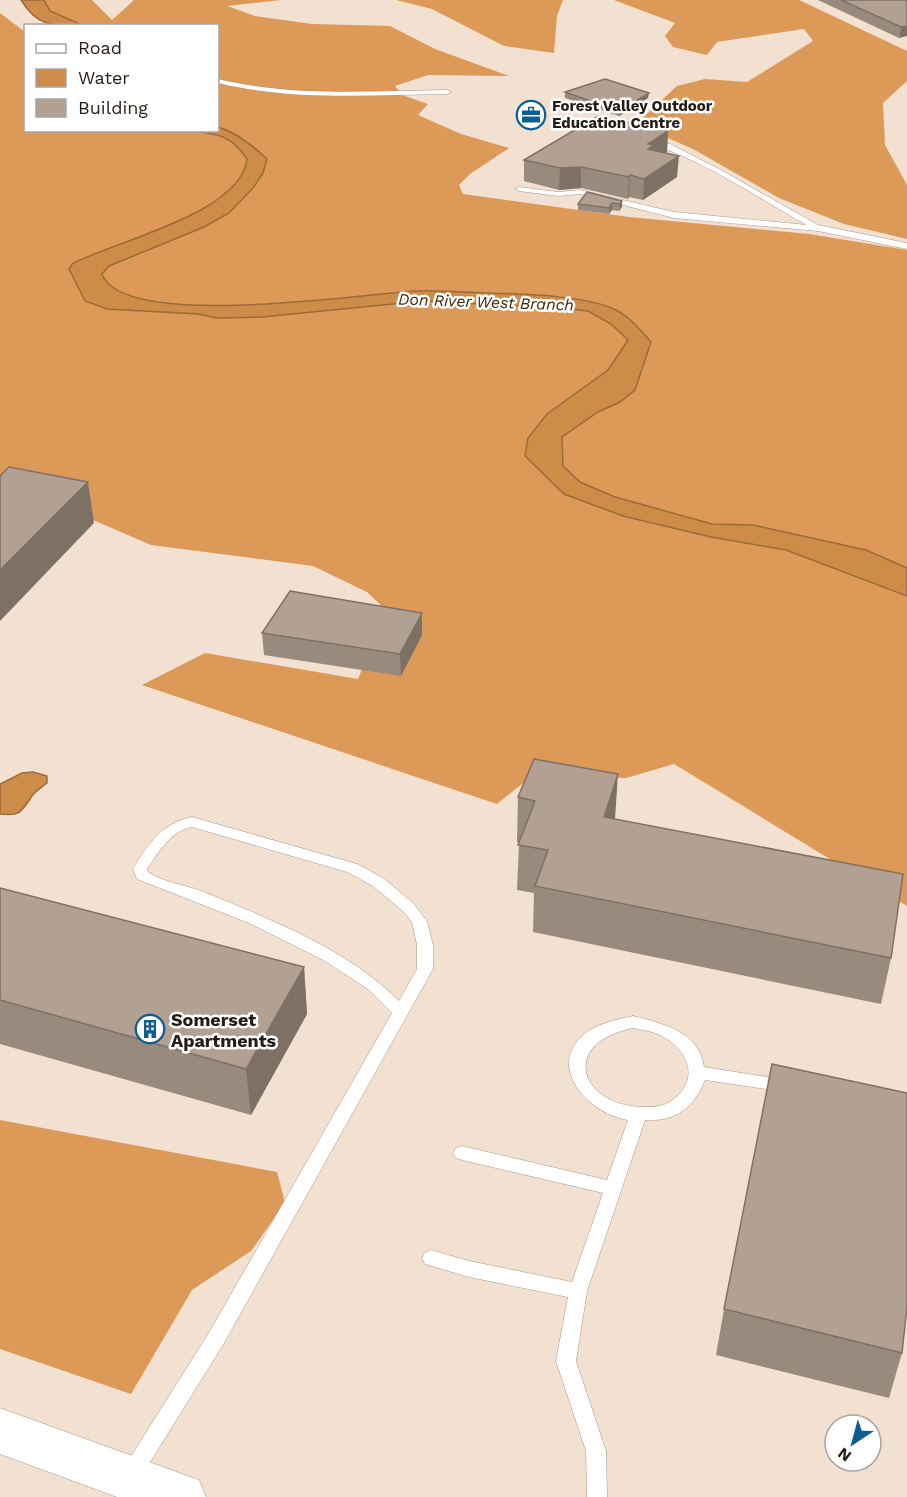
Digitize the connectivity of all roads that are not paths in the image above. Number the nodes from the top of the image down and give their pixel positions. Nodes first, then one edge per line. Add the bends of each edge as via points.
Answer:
1 (219, 81) edge
2 (447, 92) dead end
3 (649, 141) edge
4 (519, 189) dead end
5 (818, 228) junction
6 (907, 246) edge
7 (401, 1012) junction
8 (699, 1072) junction
9 (801, 1088) edge
10 (638, 1115) junction
11 (462, 1153) dead end
12 (612, 1188) junction
13 (431, 1258) dead end
14 (578, 1291) junction
15 (0, 1431) edge
16 (129, 1477) junction
17 (181, 1497) edge
18 (597, 1497) edge

1 - 2 lane via 243,88 312,92
3 - 5 lane via 687,157
4 - 5 lane via 558,194 580,192 674,215
5 - 6 lane
7 - 7 lane via 425,969 425,945 419,921 378,882 351,868 192,822 179,823 167,832 141,869 148,879 254,919 330,957 375,986
7 - 16 lane via 223,1327
8 - 9 lane
8 - 10 lane via 687,1099 657,1114
8 - 10 lane via 686,1043 653,1024 613,1024 596,1032 584,1043 578,1058 578,1073 585,1089 617,1111
10 - 12 lane
11 - 12 lane
12 - 14 lane
13 - 14 lane
14 - 18 lane via 566,1361 596,1450
15 - 16 main road
16 - 17 main road

